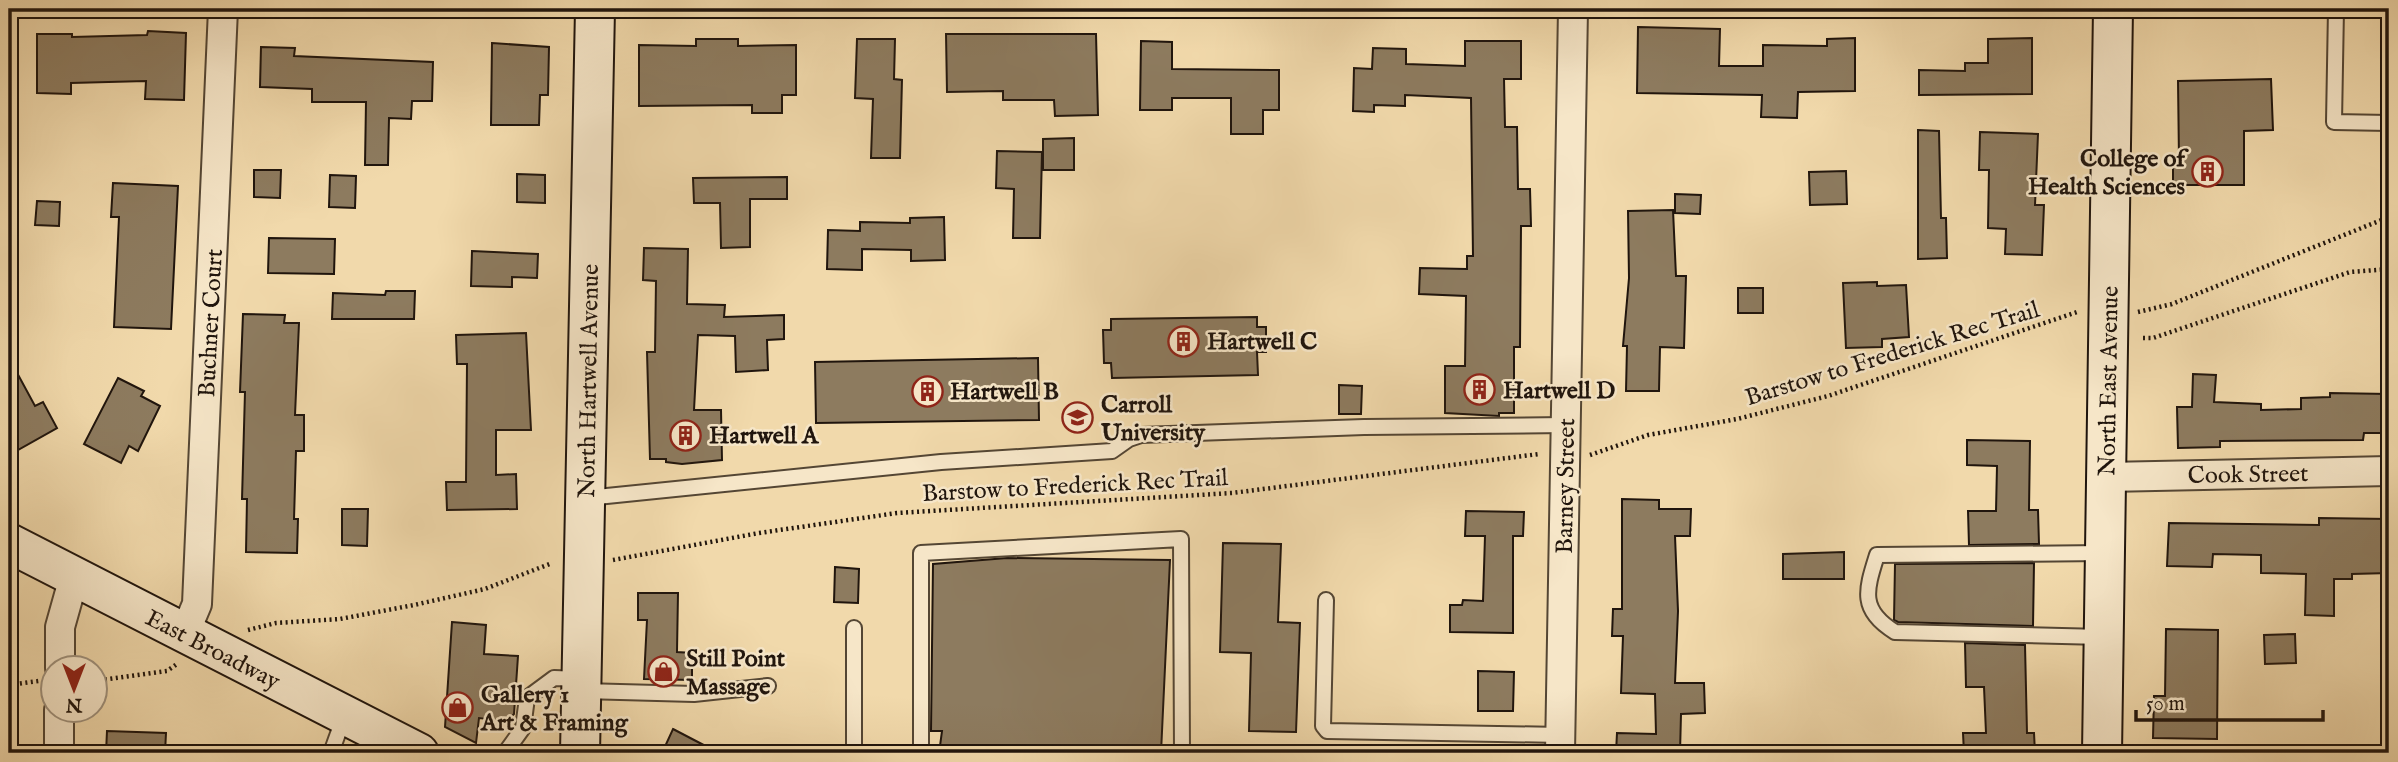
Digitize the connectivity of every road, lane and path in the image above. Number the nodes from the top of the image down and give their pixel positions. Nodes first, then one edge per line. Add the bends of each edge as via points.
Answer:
1 (223, 9) edge
2 (595, 9) edge
3 (1573, 9) edge
4 (2113, 9) edge
5 (2336, 9) edge
6 (2389, 123) edge
7 (2389, 217) edge
8 (2389, 269) edge
9 (2090, 312) dead end
10 (2132, 312) dead end
11 (2143, 338) dead end
12 (1566, 425) junction
13 (1543, 453) dead end
14 (1582, 455) dead end
15 (2389, 471) edge
16 (2107, 477) junction
17 (585, 498) junction
18 (9, 543) edge
19 (2106, 553) junction
20 (561, 561) dead end
21 (602, 561) dead end
22 (74, 577) junction
23 (1326, 600) dead end
24 (854, 628) dead end
25 (239, 632) dead end
26 (2104, 637) junction
27 (184, 647) junction
28 (53, 654) edge
29 (38, 677) edge
30 (108, 679) edge
31 (9, 685) edge
32 (582, 685) junction
33 (768, 686) dead end
34 (345, 716) junction
35 (59, 724) edge
36 (1561, 744) edge
37 (59, 753) edge
38 (331, 753) edge
39 (419, 753) edge
40 (505, 753) edge
41 (580, 753) edge
42 (854, 753) edge
43 (921, 753) edge
44 (1182, 753) edge
45 (2102, 753) edge

1 - 27 street, Buchner Court via 197,604
2 - 17 main road, North Hartwell Avenue
3 - 12 street, Barney Street
4 - 16 main road, North East Avenue
5 - 6 lane via 2334,122
7 - 10 path via 2172,304
8 - 11 path via 2350,272
9 - 14 path, Barstow to Frederick Rec Trail via 2078,312 1828,396 1648,435
12 - 17 lane via 1141,435 1112,451 928,463
12 - 36 street, Barney Street
13 - 21 path, Barstow to Frederick Rec Trail via 1233,494 897,513
15 - 16 street, Cook Street
16 - 19 main road, North East Avenue
17 - 32 main road, North Hartwell Avenue
18 - 22 main road, East Broadway
19 - 26 main road, North East Avenue
19 - 26 lane via 1877,555 1865,591 1877,621 1895,632
20 - 25 path via 485,589 414,605
22 - 27 main road, East Broadway
22 - 28 street
23 - 36 lane via 1323,726 1327,731
24 - 42 lane
26 - 45 main road, North East Avenue
27 - 30 path via 167,671
27 - 34 main road, East Broadway
29 - 31 path
32 - 33 lane via 694,694
32 - 40 lane via 554,678 527,698 523,728
32 - 41 main road, North Hartwell Avenue
34 - 38 lane
34 - 39 main road, East Broadway
35 - 37 street
43 - 44 lane via 921,553 1181,539

